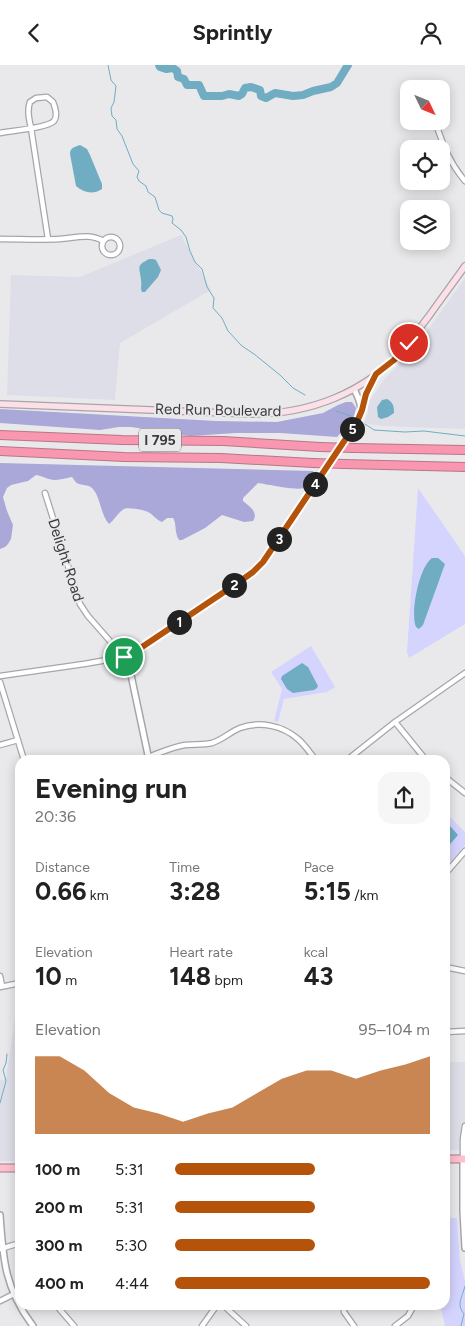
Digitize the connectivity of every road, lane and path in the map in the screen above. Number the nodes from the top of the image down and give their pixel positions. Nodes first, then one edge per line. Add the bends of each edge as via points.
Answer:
1 (31, 128) junction
2 (438, 130) edge
3 (0, 133) edge
4 (465, 181) edge
5 (0, 239) edge
6 (48, 239) junction
7 (103, 241) junction
8 (465, 266) edge
9 (376, 374) junction
10 (354, 389) junction
11 (0, 403) edge
12 (361, 413) junction
13 (0, 435) edge
14 (465, 450) edge
15 (0, 451) edge
16 (465, 467) edge
17 (44, 493) dead end
18 (124, 657) junction
19 (465, 673) edge
20 (0, 676) edge
21 (0, 682) edge
22 (396, 722) junction
23 (18, 740) junction
24 (0, 745) edge
25 (22, 755) edge
26 (147, 755) edge
27 (157, 755) edge
28 (312, 755) edge
29 (354, 755) edge
30 (422, 755) edge
31 (450, 781) edge
32 (465, 793) edge
33 (465, 851) edge
34 (450, 868) edge
35 (450, 968) dead end
36 (465, 971) edge
37 (0, 976) edge
38 (15, 984) edge
39 (1, 986) edge
40 (465, 1031) edge
41 (450, 1032) edge
42 (465, 1126) edge
43 (450, 1159) edge
44 (464, 1159) edge
45 (0, 1168) edge
46 (15, 1168) edge
47 (0, 1215) edge
48 (15, 1245) edge
49 (465, 1248) edge
50 (1, 1249) edge
51 (14, 1294) joint
52 (0, 1301) edge
53 (22, 1310) edge
54 (60, 1310) edge
55 (213, 1310) edge
56 (228, 1310) edge
57 (344, 1310) edge
58 (411, 1310) edge
59 (33, 1326) edge
60 (74, 1326) edge
61 (202, 1326) edge
62 (246, 1326) edge
63 (354, 1326) edge
64 (395, 1326) edge

1 - 1 street via 29,104 33,99 49,97 54,104 54,121
1 - 3 street
1 - 6 street
2 - 4 street via 446,153
5 - 6 street
6 - 7 street via 90,236
7 - 7 street via 102,250 106,254 118,253 117,239 111,236
8 - 9 main road, Red Run Boulevard via 409,343
9 - 10 main road, Red Run Boulevard
9 - 12 main road
10 - 11 main road, Red Run Boulevard via 314,406 267,414
10 - 12 street
12 - 18 street via 258,567
13 - 14 highway, I 795, bridge
15 - 16 highway, I 795, bridge
17 - 18 street, Delight Road via 80,604
18 - 20 street
18 - 26 street, Delight Road via 131,675
19 - 22 street
21 - 23 street
22 - 29 street
22 - 30 street
23 - 24 street
23 - 25 street
27 - 28 street via 175,747 209,744 237,729 265,724 291,734
31 - 32 street
33 - 34 street
35 - 36 street
37 - 39 street
38 - 39 street
40 - 41 street
42 - 44 street
43 - 44 main road
44 - 49 street
45 - 46 main road
47 - 50 street
48 - 50 street
50 - 51 street
51 - 52 street
53 - 59 street
54 - 60 street
55 - 61 street
56 - 62 street
57 - 63 street
58 - 64 street

